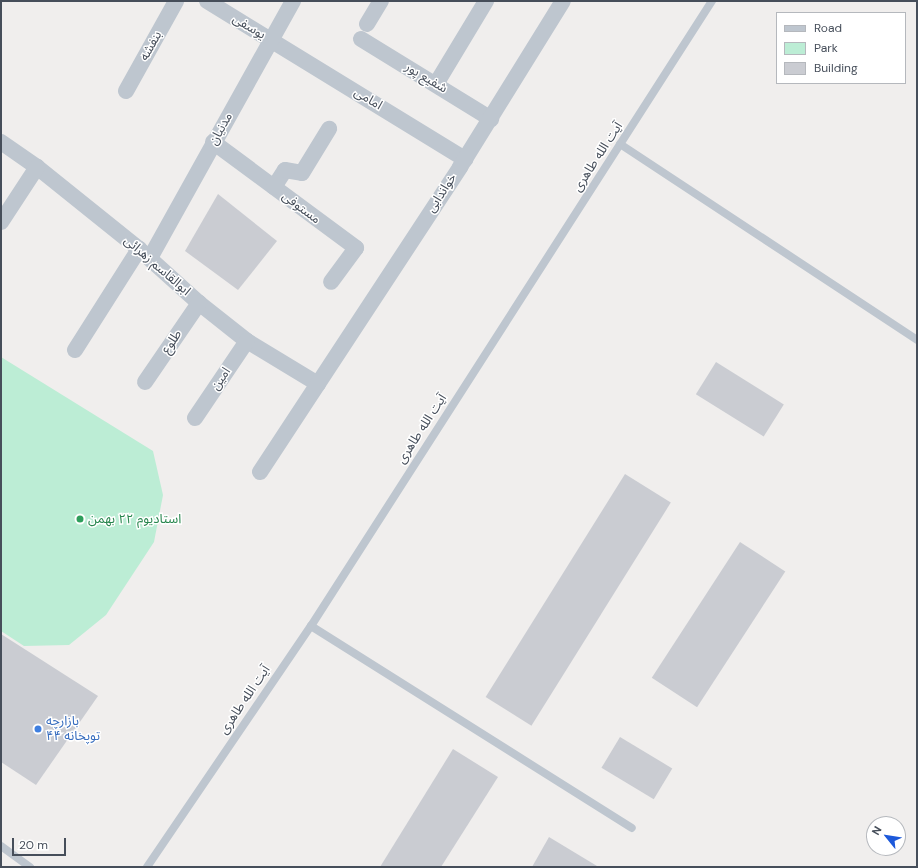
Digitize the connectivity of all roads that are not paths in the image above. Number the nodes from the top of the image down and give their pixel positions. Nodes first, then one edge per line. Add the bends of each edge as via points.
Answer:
1 (176, 1) edge
2 (207, 1) edge
3 (293, 1) edge
4 (381, 1) edge
5 (486, 1) edge
6 (563, 1) edge
7 (712, 1) edge
8 (270, 40) junction
9 (436, 84) junction
10 (126, 91) dead end
11 (491, 118) junction
12 (329, 129) dead end
13 (1, 142) edge
14 (213, 142) junction
15 (620, 144) junction
16 (465, 159) junction
17 (37, 167) junction
18 (274, 187) junction
19 (1, 222) edge
20 (145, 254) junction
21 (331, 282) dead end
22 (199, 303) junction
23 (917, 340) edge
24 (247, 341) junction
25 (75, 350) dead end
26 (145, 382) dead end
27 (318, 384) junction
28 (195, 418) dead end
29 (260, 472) dead end
30 (311, 626) junction
31 (632, 828) dead end
32 (1, 846) edge
33 (30, 867) edge
34 (147, 867) edge

1 - 10 street, بنفشه
2 - 8 street, یوسفی
3 - 8 street, مدنیان
4 - 9 street, شفیع پور via 364,32
5 - 9 street
6 - 11 street, خواندابی
7 - 15 lane, آیت الله طاهری
8 - 14 street, مدنیان
8 - 16 street, امامی
9 - 11 street, شفیع پور
11 - 16 street, خواندابی
12 - 18 street via 302,173 285,170
13 - 17 street, ابوالقاسم زهرائی
14 - 18 street, مستوفی
14 - 20 street, مدنیان
15 - 23 lane
15 - 30 lane, آیت الله طاهری
16 - 27 street, خواندابی
17 - 19 street
17 - 20 street, ابوالقاسم زهرائی
18 - 21 street, مستوفی via 356,248
20 - 22 street, ابوالقاسم زهرائی
20 - 25 street, مدنیان
22 - 24 street, ابوالقاسم زهرائی
22 - 26 street, طلوع
24 - 27 street, ابوالقاسم زهرائی
24 - 28 street, امین
27 - 29 street, خواندابی
30 - 31 lane
30 - 34 lane, آیت الله طاهری
32 - 33 lane

